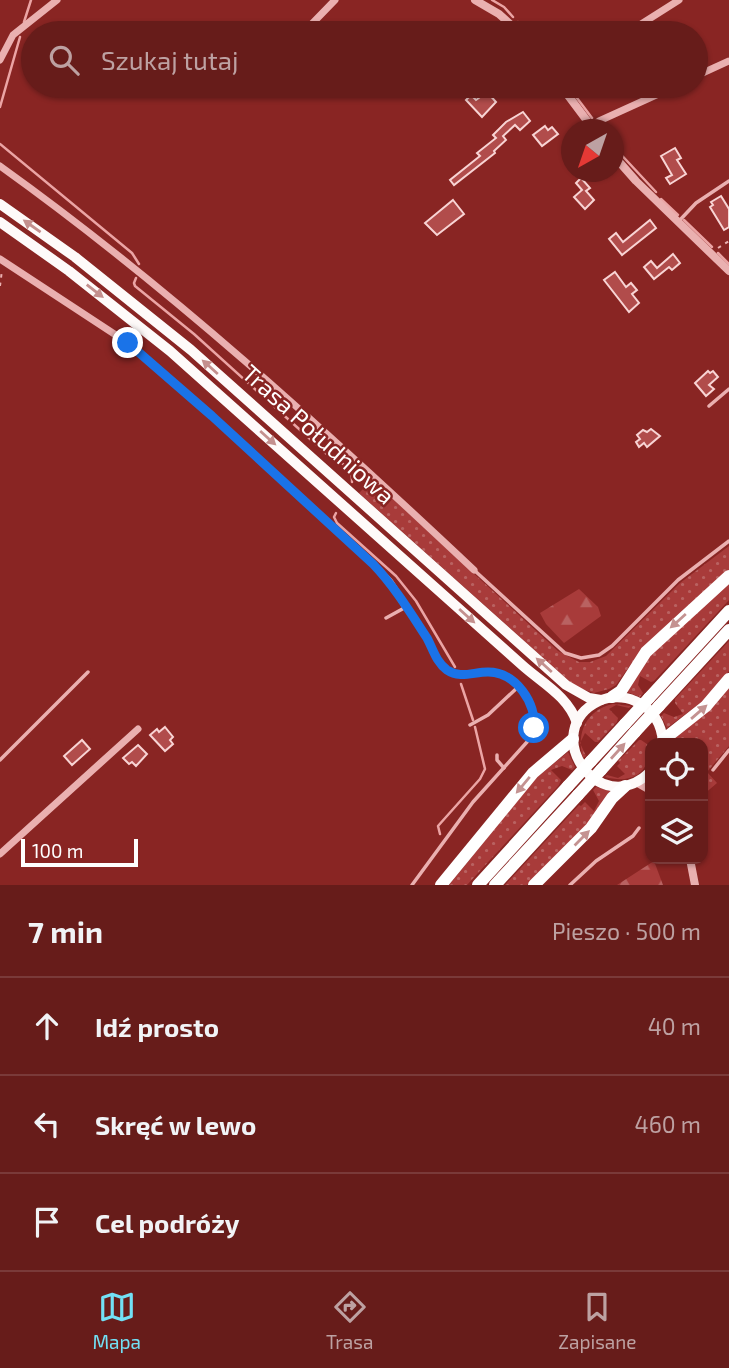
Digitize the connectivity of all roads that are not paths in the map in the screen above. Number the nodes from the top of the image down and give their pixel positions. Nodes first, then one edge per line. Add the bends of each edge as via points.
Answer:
1 (57, 0) edge
2 (335, 0) edge
3 (475, 0) edge
4 (679, 0) edge
5 (31, 21) edge
6 (315, 21) edge
7 (507, 21) edge
8 (646, 21) edge
9 (21, 29) edge
10 (0, 60) edge
11 (729, 61) edge
12 (708, 71) edge
13 (570, 98) edge
14 (650, 98) edge
15 (586, 119) edge
16 (603, 119) edge
17 (0, 166) edge
18 (624, 167) edge
19 (729, 181) edge
20 (0, 204) edge
21 (0, 222) edge
22 (678, 222) junction
23 (3, 260) edge
24 (729, 271) edge
25 (729, 389) edge
26 (709, 406) dead end
27 (729, 541) edge
28 (474, 570) joint
29 (729, 576) edge
30 (406, 607) junction
31 (729, 611) edge
32 (386, 618) dead end
33 (729, 630) edge
34 (88, 672) dead end
35 (729, 679) edge
36 (518, 687) junction
37 (607, 699) junction
38 (654, 702) junction
39 (578, 723) junction
40 (470, 725) dead end
41 (138, 729) dead end
42 (662, 738) edge
43 (667, 738) edge
44 (573, 739) junction
45 (729, 750) edge
46 (497, 755) dead end
47 (0, 760) edge
48 (504, 768) junction
49 (713, 770) dead end
50 (645, 775) edge
51 (631, 784) junction
52 (645, 788) edge
53 (573, 790) junction
54 (639, 828) dead end
55 (0, 854) edge
56 (691, 864) edge
57 (412, 885) edge
58 (441, 885) edge
59 (478, 885) edge
60 (495, 885) edge
61 (534, 885) edge
62 (570, 885) edge
63 (695, 885) edge

1 - 5 street
2 - 6 street
3 - 7 street
4 - 8 street
9 - 10 street
11 - 12 street
13 - 15 street
14 - 16 street
17 - 28 street via 176,301
18 - 22 street
19 - 22 lane via 696,203
37 -> 20 highway, Trasa Południowa via 582,695 566,685 191,350
21 -> 39 highway, Trasa Południowa via 170,351 560,695
22 - 24 street
23 - 30 street via 139,352 373,564
25 - 26 lane
27 - 28 lane via 678,580 612,646 593,658 565,653
29 -> 37 highway via 646,652 621,691
30 - 32 lane
30 - 36 lane via 440,664 450,672 465,676 499,673
31 - 38 highway
33 - 38 highway
34 - 47 lane
43 -> 35 highway via 706,706
36 - 40 lane
36 - 48 lane via 534,711 534,728
37 - 39 highway via 587,709
37 - 42 highway, Trasa Południowa via 635,700 649,709
38 - 53 highway, bridge
39 - 44 highway
41 - 55 street
44 - 51 highway via 575,755 586,773 604,784
44 -> 58 highway via 533,773
45 - 49 lane
46 - 48 lane
48 - 57 lane
50 - 51 highway
51 - 52 street
61 -> 51 highway via 591,828 612,798
53 - 59 highway
53 - 60 highway
54 - 62 lane
56 - 63 street

